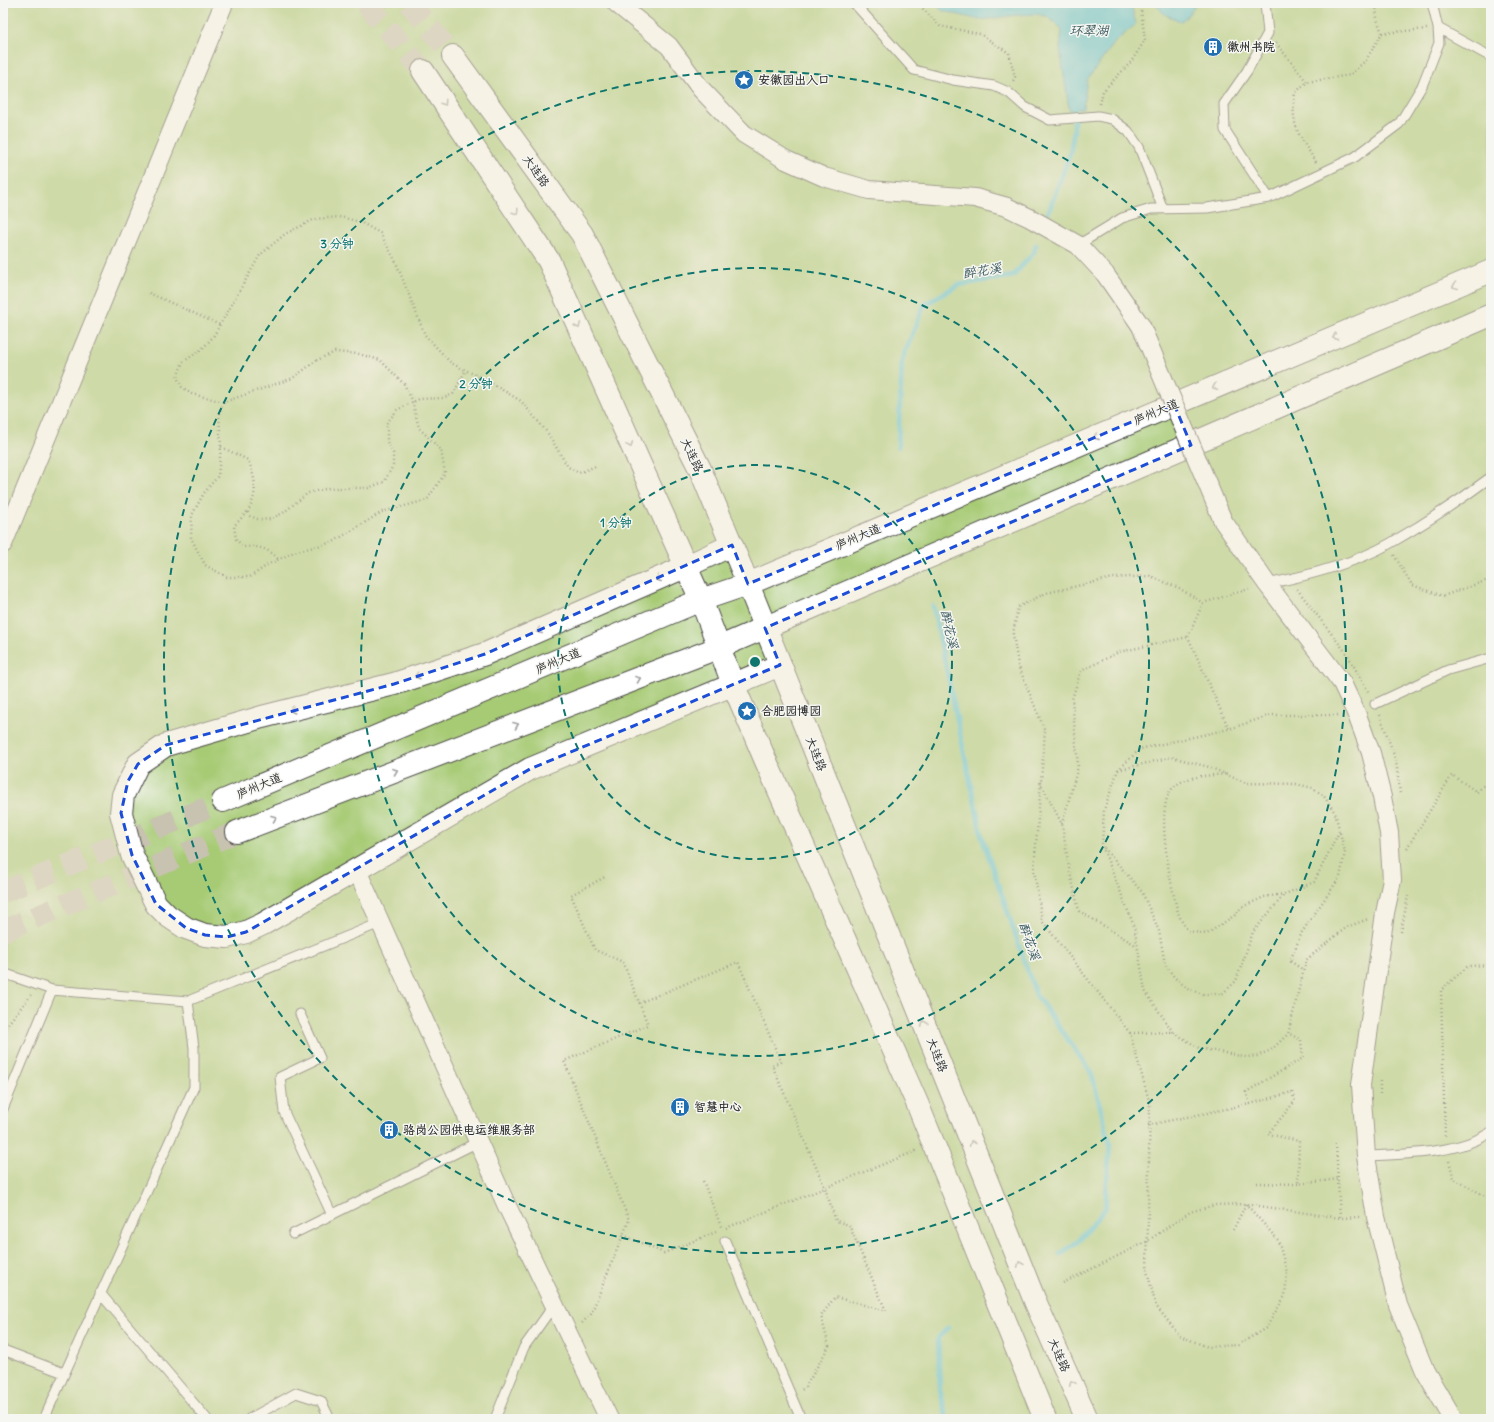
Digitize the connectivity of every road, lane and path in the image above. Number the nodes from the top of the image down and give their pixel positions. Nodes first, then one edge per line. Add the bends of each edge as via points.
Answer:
1 (224, 3) edge
2 (616, 3) edge
3 (854, 3) edge
4 (917, 3) edge
5 (1140, 3) edge
6 (1265, 3) edge
7 (1376, 3) edge
8 (1432, 3) edge
9 (1438, 28) junction
10 (1268, 33) junction
11 (1382, 33) junction
12 (452, 56) tunnel mouth
13 (1491, 57) edge
14 (423, 71) tunnel mouth
15 (1307, 82) junction
16 (1008, 92) junction
17 (1101, 116) junction
18 (1322, 171) junction
19 (1269, 198) junction
20 (1163, 209) junction
21 (1078, 245) junction
22 (1491, 271) edge
23 (149, 293) dead end
24 (1491, 315) edge
25 (220, 325) junction
26 (466, 370) junction
27 (224, 402) junction
28 (412, 403) junction
29 (221, 447) junction
30 (596, 466) dead end
31 (1491, 477) edge
32 (248, 510) junction
33 (3, 544) edge
34 (1388, 544) junction
35 (732, 545) junction
36 (278, 559) junction
37 (685, 567) junction
38 (1491, 579) edge
39 (748, 584) junction
40 (1267, 584) junction
41 (701, 600) junction
42 (1203, 603) junction
43 (765, 628) junction
44 (1188, 637) junction
45 (720, 647) junction
46 (1491, 658) edge
47 (780, 665) junction
48 (733, 684) junction
49 (1376, 704) dead end
50 (1357, 715) junction
51 (1229, 729) junction
52 (1118, 770) junction
53 (1226, 774) junction
54 (1491, 778) edge
55 (1040, 782) junction
56 (223, 801) tunnel mouth
57 (1062, 824) junction
58 (1340, 830) junction
59 (237, 832) tunnel mouth
60 (1102, 846) junction
61 (1407, 848) dead end
62 (356, 868) junction
63 (605, 877) dead end
64 (1285, 894) junction
65 (1385, 913) junction
66 (380, 923) junction
67 (1137, 946) junction
68 (1491, 965) edge
69 (1303, 970) junction
70 (3, 973) edge
71 (38, 985) junction
72 (52, 990) junction
73 (188, 1002) junction
74 (639, 1003) junction
75 (300, 1014) dead end
76 (3, 1030) edge
77 (1173, 1032) junction
78 (1130, 1033) junction
79 (1288, 1033) junction
80 (1250, 1104) junction
81 (3, 1109) edge
82 (1148, 1125) junction
83 (1491, 1132) edge
84 (478, 1142) junction
85 (933, 1144) junction
86 (1336, 1144) dead end
87 (1446, 1148) junction
88 (1366, 1156) junction
89 (1338, 1179) junction
90 (702, 1181) dead end
91 (1258, 1183) dead end
92 (1298, 1184) junction
93 (825, 1188) junction
94 (1491, 1199) edge
95 (1246, 1204) junction
96 (332, 1215) junction
97 (1376, 1217) junction
98 (1340, 1218) junction
99 (722, 1230) junction
100 (1233, 1230) dead end
101 (293, 1234) dead end
102 (623, 1235) junction
103 (725, 1241) dead end
104 (1146, 1242) junction
105 (1063, 1283) dead end
106 (100, 1293) junction
107 (554, 1305) junction
108 (569, 1336) junction
109 (3, 1350) edge
110 (64, 1373) junction
111 (791, 1395) junction
112 (44, 1419) edge
113 (207, 1419) edge
114 (249, 1419) edge
115 (330, 1419) edge
116 (494, 1419) edge
117 (609, 1419) edge
118 (801, 1419) edge
119 (1045, 1419) edge
120 (1087, 1419) edge
121 (1453, 1419) edge

1 - 33 street
2 - 21 street via 669,46 701,89 744,134 786,160 824,177 869,190 975,198 1007,207
3 - 16 lane via 914,70 953,80 994,86
4 - 16 path via 940,26 980,34 1009,53 1015,77
5 - 17 path via 1145,40 1132,62 1103,91
6 - 10 lane
7 - 11 path
8 - 9 lane
9 - 11 path
9 - 13 lane
9 - 18 lane via 1439,43 1422,86 1399,124 1354,157
10 - 15 path
10 - 19 lane via 1247,71 1224,104 1225,130
11 - 15 path via 1366,60 1350,75
12 - 35 main road, 大连路 via 582,234 700,470
14 -> 37 main road via 549,261
15 - 18 path via 1295,93 1293,108 1296,131
16 - 17 lane via 1025,107 1050,120
17 - 20 lane via 1112,119 1128,131 1139,147
18 - 19 lane
19 - 20 lane via 1206,208
20 - 21 lane via 1122,218
21 - 40 street, bridge via 1105,274 1141,326 1224,521
22 -> 39 main road, 庐州大道
23 - 25 path
24 - 43 main road
25 - 26 path via 260,255 285,234 315,219 342,217 360,222 380,233 395,260 425,335 452,363
25 - 27 path via 202,349 183,362 177,377 182,387 192,394
26 - 28 path via 453,394 444,398 419,399
26 - 30 path via 521,402 547,432 568,467 579,473
27 - 28 path via 293,378 317,360 335,352 359,354 380,360 404,384
27 - 29 path via 219,414
28 - 32 path via 397,410 387,423 387,442 393,453 393,466 384,482 368,488 329,488 308,494 283,513 270,519 260,520 250,516
28 - 36 path via 419,428 441,450 445,473 426,500 382,512 333,542
29 - 32 path via 248,460 256,478
29 - 36 path via 218,476 204,493 192,515 191,538 205,565 227,577 250,577
31 - 34 lane
32 - 36 path via 234,526 236,539 243,548 256,546 270,550
34 - 38 path via 1412,585 1443,596
34 - 40 lane via 1306,576
35 - 37 main road
35 - 39 main road, 大连路
37 - 41 main road
37 -> 62 main road via 485,654 394,684 262,717 166,745 138,764 123,795 120,813 132,855 156,904 186,928 204,935 227,937 246,932
39 - 41 main road, 庐州大道
39 - 43 main road, 大连路
40 - 42 path
40 - 50 street via 1342,683
41 - 45 main road
41 - 56 main road, 庐州大道
42 - 44 path
42 - 55 path via 1179,588 1150,576 1113,578 1053,591 1018,608 1013,634 1018,665 1045,732
43 - 45 main road
43 - 47 main road, 大连路
44 - 51 path
44 - 57 path via 1119,652 1081,671 1072,699 1078,767
45 - 48 main road
59 -> 45 main road
46 - 49 lane via 1448,670
47 - 48 main road
120 -> 47 main road, 大连路 via 1035,1301
48 - 62 main road via 530,769
48 - 85 main road
50 - 51 path via 1271,715
50 - 65 street via 1373,761 1389,833 1392,880
51 - 52 path via 1140,749
52 - 53 path via 1172,758
52 - 60 path via 1104,810
53 - 58 path via 1246,783 1296,784 1313,788 1324,796 1335,813
53 - 64 path via 1188,778 1171,789 1165,804 1164,832 1168,861 1182,921 1188,931 1207,934 1235,915 1242,907 1264,897
54 - 61 path via 1477,792 1452,775
55 - 57 path
55 - 78 path via 1034,870 1042,921
57 - 67 path via 1079,911
58 - 64 path via 1314,882
58 - 69 path via 1345,852 1340,877 1302,932 1290,961
60 - 64 path via 1142,892 1159,931 1165,964 1174,977 1188,989 1203,994 1222,994 1236,981 1253,932
60 - 67 path via 1134,926
62 - 66 street
63 - 74 path via 571,895 595,950 623,962
65 - 69 path via 1347,927 1306,960
65 - 88 street via 1361,1085
66 - 73 lane
66 - 84 street
67 - 77 path via 1145,991
68 - 87 path via 1468,966 1441,990
69 - 79 path
70 - 71 lane
71 - 72 lane
71 - 76 path
72 - 73 lane
72 - 81 lane
73 - 106 lane via 194,1048 194,1088
74 - 93 path via 738,962 781,1062 772,1065
74 - 102 path via 648,1025 564,1061 629,1220
75 - 96 lane via 320,1058 280,1077 284,1112
77 - 78 path
77 - 79 path via 1199,1048 1246,1057 1257,1056 1271,1050
78 - 82 path via 1150,1104
79 - 80 path via 1301,1040 1303,1058 1246,1092
80 - 82 path
80 - 92 path via 1292,1092 1295,1100 1268,1134 1299,1141
82 - 104 path
83 - 87 lane via 1470,1143
84 - 96 lane
84 - 107 street
85 - 93 path
85 - 119 main road
86 - 89 path
87 - 88 lane
87 - 94 path via 1454,1179
88 - 97 street
89 - 92 path
89 - 98 path
90 - 99 path
91 - 92 path
93 - 99 path
93 - 111 path via 836,1221 849,1225 886,1311 835,1297 822,1316 829,1346 805,1388
95 - 98 path
95 - 100 path
95 - 104 path via 1215,1205 1190,1212
95 - 104 path via 1278,1240 1287,1272 1285,1296 1266,1328 1238,1345 1208,1347 1180,1336 1156,1306 1147,1271
96 - 101 lane
97 - 98 path
97 - 121 street via 1398,1305 1425,1371
99 - 102 path via 664,1253
102 - 108 path via 592,1314
103 - 111 lane
104 - 105 path
106 - 110 lane
106 - 113 lane
107 - 108 street
107 - 116 lane via 524,1347
108 - 117 street
109 - 110 lane
110 - 112 lane
111 - 118 lane
114 - 115 lane via 296,1393 321,1402

